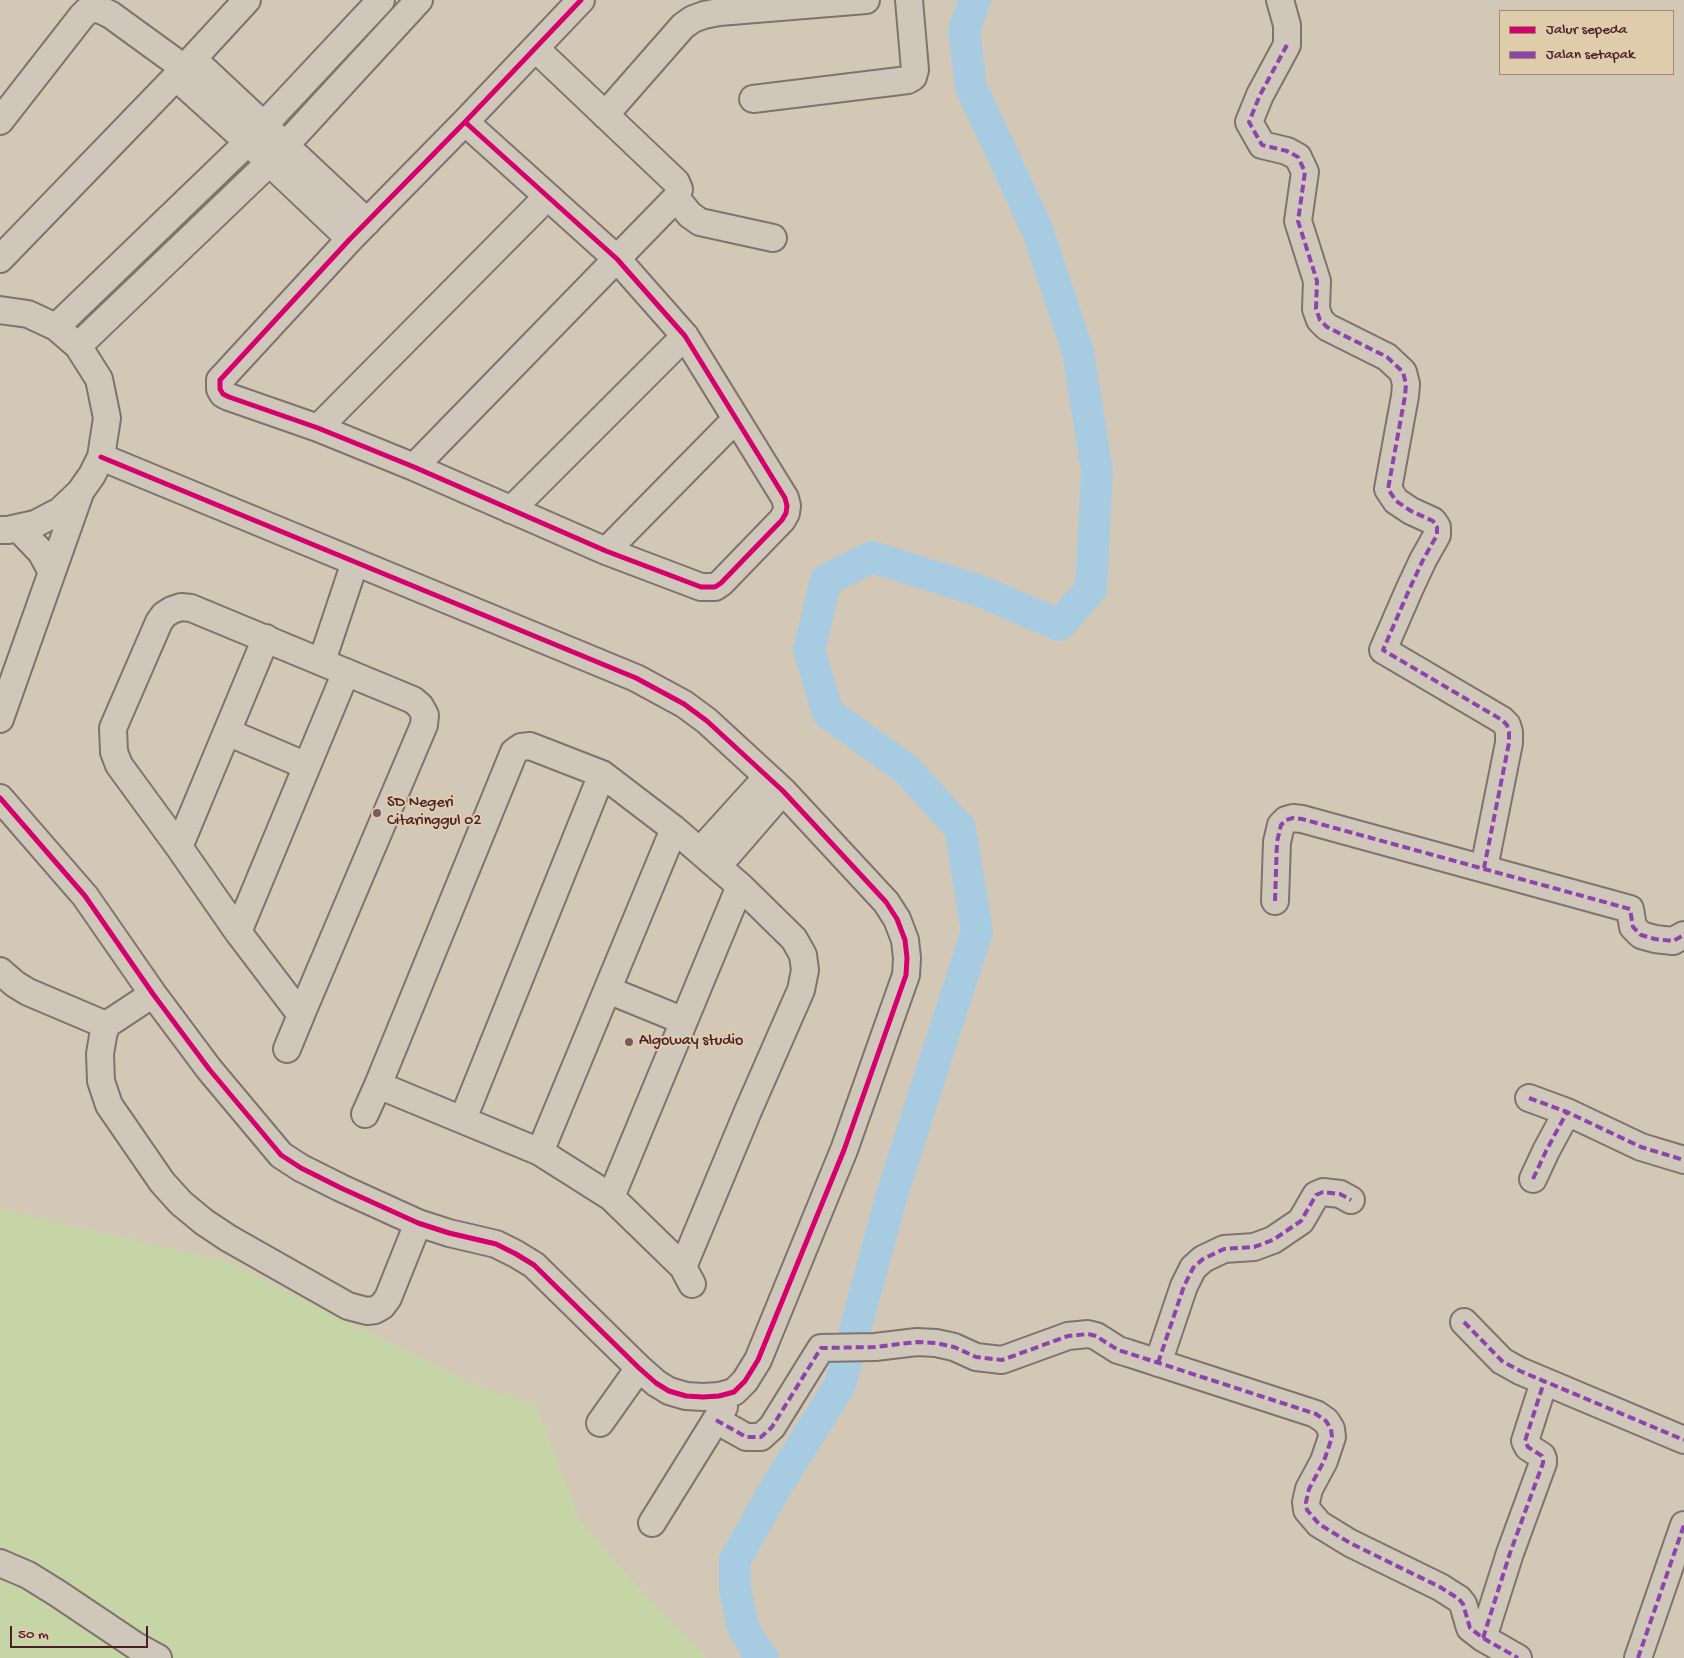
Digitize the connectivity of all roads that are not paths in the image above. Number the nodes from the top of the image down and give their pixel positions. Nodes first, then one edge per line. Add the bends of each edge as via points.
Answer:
1 (247, 0) edge
2 (382, 0) edge
3 (419, 0) edge
4 (581, 0) edge
5 (866, 0) edge
6 (909, 0) edge
7 (1280, 0) edge
8 (104, 5) edge
9 (536, 49) junction
10 (184, 68) junction
11 (753, 99) dead end
12 (605, 115) junction
13 (0, 122) edge
14 (465, 122) junction
15 (256, 134) junction
16 (278, 154) junction
17 (547, 197) junction
18 (676, 198) junction
19 (358, 230) junction
20 (773, 238) dead end
21 (0, 259) edge
22 (617, 259) junction
23 (0, 310) edge
24 (56, 327) junction
25 (685, 336) junction
26 (78, 346) junction
27 (736, 419) junction
28 (318, 428) junction
29 (101, 457) junction
30 (414, 466) junction
31 (80, 492) junction
32 (511, 510) junction
33 (9, 529) edge
34 (606, 551) junction
35 (356, 562) junction
36 (52, 572) junction
37 (266, 638) junction
38 (322, 661) junction
39 (346, 672) junction
40 (0, 719) edge
41 (227, 732) junction
42 (307, 766) junction
43 (602, 774) junction
44 (775, 784) junction
45 (0, 798) edge
46 (674, 829) junction
47 (180, 848) junction
48 (709, 858) junction
49 (1484, 868) junction
50 (740, 886) junction
51 (1275, 900) dead end
52 (238, 932) junction
53 (1684, 935) edge
54 (0, 971) edge
55 (608, 990) junction
56 (153, 994) junction
57 (301, 1014) junction
58 (684, 1021) junction
59 (106, 1025) junction
60 (287, 1049) dead end
61 (378, 1085) junction
62 (1528, 1098) dead end
63 (1567, 1112) junction
64 (365, 1114) dead end
65 (463, 1119) junction
66 (540, 1152) junction
67 (1684, 1160) edge
68 (1533, 1179) dead end
69 (612, 1197) junction
70 (1351, 1200) dead end
71 (418, 1223) junction
72 (1464, 1322) dead end
73 (1158, 1363) junction
74 (639, 1368) junction
75 (1544, 1382) junction
76 (734, 1392) junction
77 (716, 1420) junction
78 (600, 1423) dead end
79 (1684, 1440) edge
80 (652, 1523) dead end
81 (1684, 1525) edge
82 (0, 1563) edge
83 (1483, 1638) junction
84 (158, 1658) edge
85 (1518, 1658) edge
86 (1638, 1658) edge

1 - 10 street
2 - 15 street
3 - 16 street
4 - 9 street
5 - 12 street via 719,12 693,19 682,26
6 - 11 street via 913,78
7 - 49 street via 1287,45 1249,122 1262,144 1298,157 1305,172 1298,221 1317,281 1316,309 1320,320 1327,327 1386,357 1403,372 1405,396 1388,489 1396,501 1433,521 1437,535 1408,590 1383,650 1506,725 1509,743
8 - 10 street via 111,15
8 - 13 street via 82,16
9 - 12 street
9 - 14 street
10 - 15 street
10 - 21 street
12 - 18 street via 676,182 679,189
14 - 17 street
14 - 19 street
15 - 16 street
15 - 24 street
16 - 19 street
16 - 26 street
17 - 22 street
17 - 28 street
18 - 20 street via 700,222
18 - 22 street
19 - 28 street via 220,380 220,389 229,397
22 - 25 street
22 - 30 street
23 - 24 street via 28,314
24 - 26 street
25 - 27 street
25 - 32 street
26 - 29 street via 99,379 107,418
27 - 34 street
27 - 34 street via 787,506 782,520 721,584 701,587
28 - 30 street
29 - 31 street
29 - 35 street
30 - 32 street
31 - 33 street via 60,511 35,524
31 - 36 street
32 - 34 street
33 - 36 street via 41,552
35 - 38 street
35 - 44 street via 636,678 684,704 707,721
36 - 40 street
37 - 38 street
37 - 41 street
37 - 47 street via 191,608 172,610 159,622 113,728 114,752 119,765
38 - 39 street
39 - 42 street
39 - 57 street via 413,700 425,715 424,725
41 - 42 street
41 - 47 street
42 - 52 street
43 - 46 street
43 - 61 street via 530,746 514,752
43 - 65 street
44 - 48 street
44 - 76 street via 886,902 905,940 906,975 844,1150 758,1360
45 - 56 street via 85,896
46 - 48 street
46 - 55 street
47 - 52 street
48 - 50 street
49 - 51 street via 1293,818 1286,820 1278,832
49 - 53 street via 1630,909 1633,927 1640,934 1673,942
50 - 58 street
50 - 69 street via 794,939 803,955 805,970 801,990 748,1112 687,1275
52 - 57 street
54 - 59 street via 28,992
55 - 58 street
55 - 66 street
56 - 59 street
56 - 71 street via 280,1155 341,1188
57 - 60 street
58 - 69 street
59 - 71 street via 100,1067 109,1105 162,1182 204,1222 348,1306 367,1311 382,1306 388,1298
61 - 64 street
61 - 65 street
62 - 63 street
63 - 67 street via 1641,1147
63 - 68 street
65 - 66 street
66 - 69 street
70 - 73 street via 1340,1194 1323,1192 1316,1195 1301,1221 1273,1240 1254,1247 1224,1249 1203,1258 1193,1268 1184,1286
71 - 74 street via 496,1244 534,1265
72 - 75 street via 1502,1361
73 - 77 street via 1118,1350 1088,1334 1068,1336 1002,1360 976,1357 936,1343 821,1348 772,1427 761,1437 746,1437
73 - 83 street via 1316,1414 1326,1421 1332,1429 1332,1437 1309,1489 1307,1510 1320,1524 1350,1543 1459,1599 1470,1628
74 - 76 street via 656,1383 686,1396 719,1396
74 - 78 street
75 - 79 street
75 - 83 street via 1525,1441 1544,1459
76 - 77 street
77 - 80 street
81 - 86 street
82 - 84 street via 57,1593
83 - 85 street

